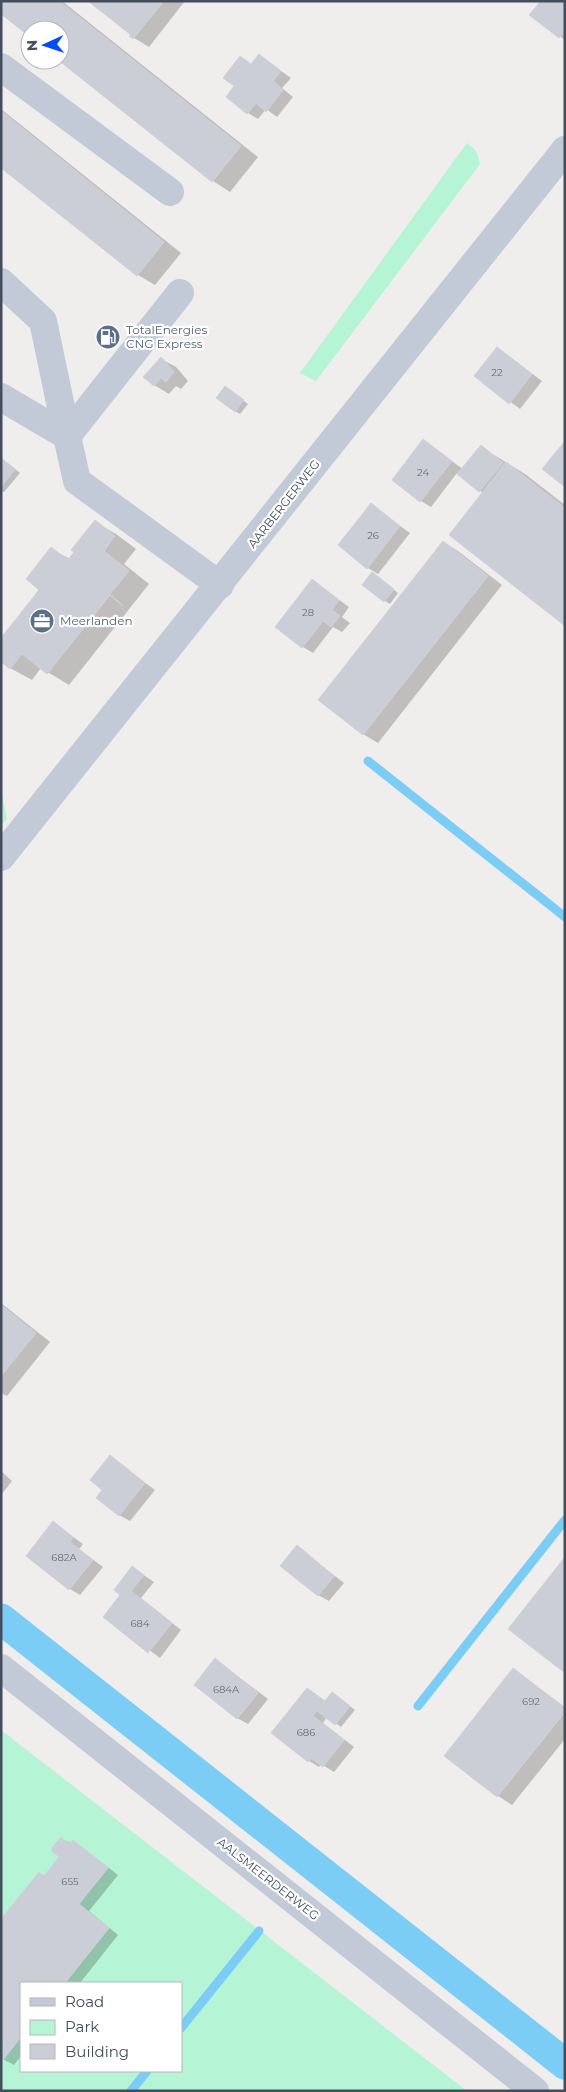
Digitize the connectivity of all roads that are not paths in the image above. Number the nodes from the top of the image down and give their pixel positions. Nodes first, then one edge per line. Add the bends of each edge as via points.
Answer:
1 (1, 67) edge
2 (565, 150) edge
3 (170, 192) dead end
4 (1, 282) edge
5 (180, 293) dead end
6 (1, 397) edge
7 (68, 436) junction
8 (220, 585) junction
9 (1, 857) edge
10 (1, 1668) edge
11 (535, 2091) edge

1 - 3 street
2 - 8 street, AARBERGERWEG
4 - 7 street via 43,321
5 - 7 street
6 - 7 street
7 - 8 street via 77,481
8 - 9 street, AARBERGERWEG
10 - 11 street, AALSMEERDERWEG

